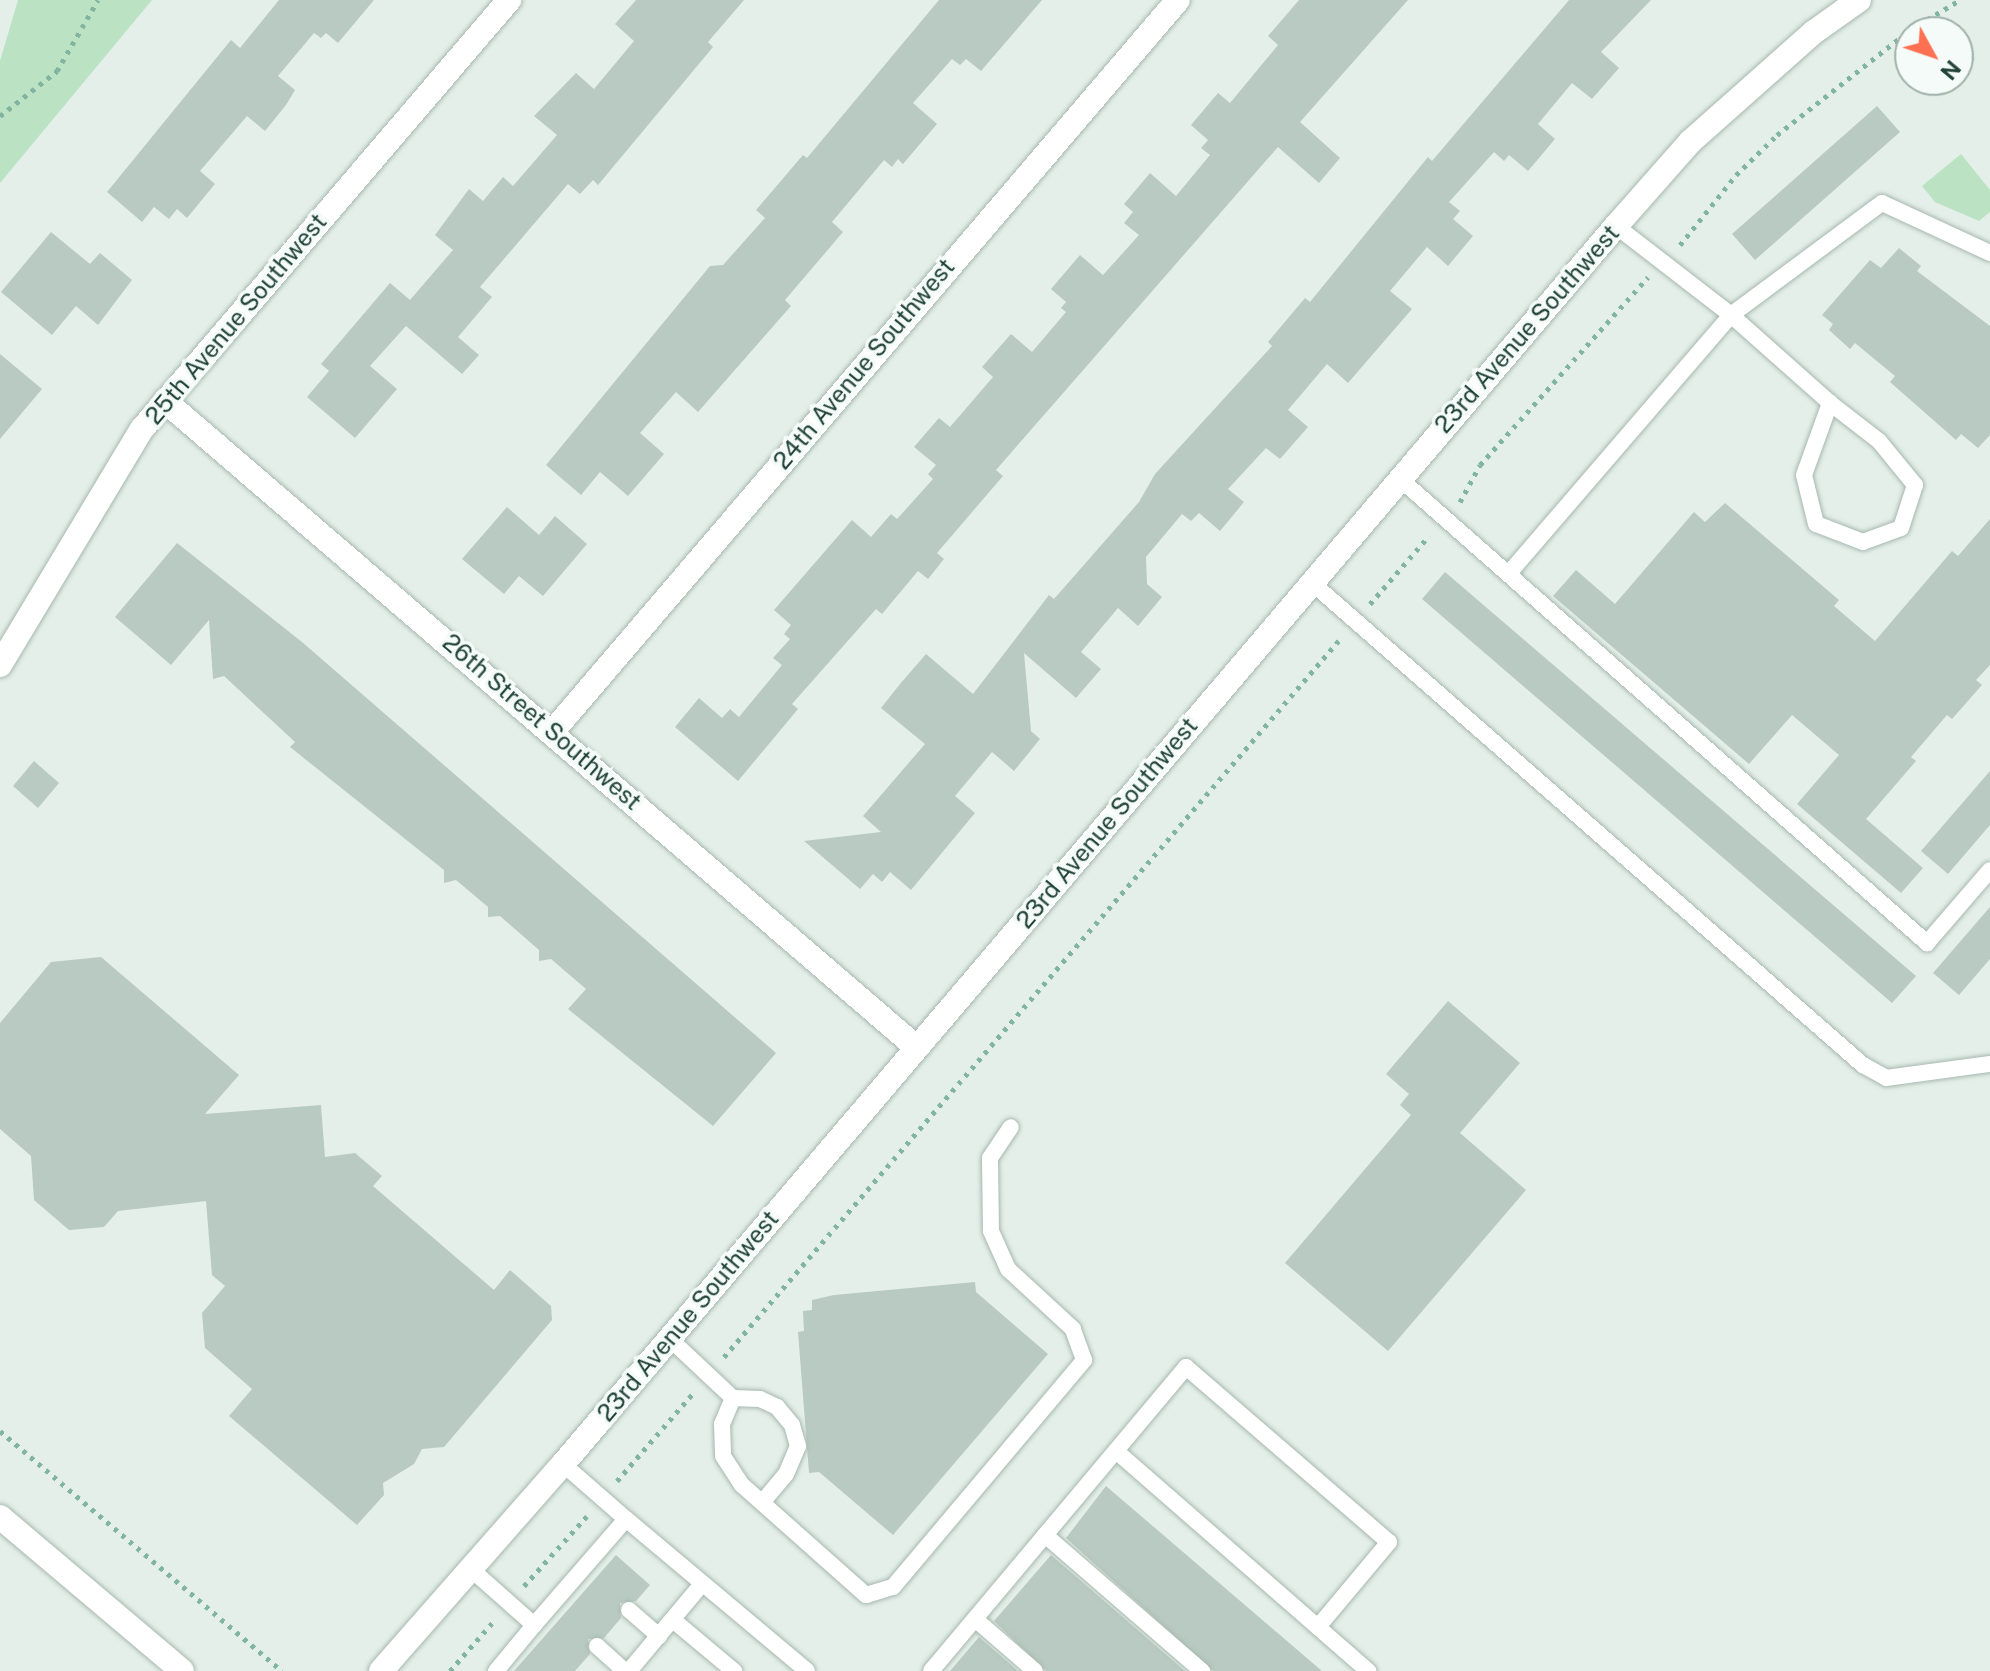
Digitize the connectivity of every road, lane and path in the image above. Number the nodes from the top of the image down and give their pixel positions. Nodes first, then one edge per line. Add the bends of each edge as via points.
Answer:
1 (98, 0) edge
2 (509, 0) edge
3 (1178, 0) edge
4 (1859, 0) edge
5 (1960, 0) edge
6 (0, 116) edge
7 (1616, 226) junction
8 (1990, 253) edge
9 (1663, 263) junction
10 (1731, 315) junction
11 (165, 401) junction
12 (1830, 403) junction
13 (1399, 478) junction
14 (1446, 517) junction
15 (1510, 572) junction
16 (1311, 582) junction
17 (1356, 621) junction
18 (0, 665) edge
19 (554, 730) junction
20 (1990, 870) edge
21 (916, 1047) junction
22 (1990, 1064) edge
23 (1011, 1127) dead end
24 (669, 1338) junction
25 (708, 1377) junction
26 (733, 1398) junction
27 (0, 1431) edge
28 (1116, 1451) junction
29 (563, 1464) junction
30 (602, 1498) junction
31 (763, 1501) junction
32 (0, 1517) edge
33 (626, 1519) junction
34 (1045, 1535) junction
35 (472, 1570) junction
36 (702, 1584) junction
37 (510, 1603) junction
38 (629, 1610) dead end
39 (975, 1619) junction
40 (673, 1620) junction
41 (534, 1625) junction
42 (1318, 1627) junction
43 (659, 1636) junction
44 (597, 1646) dead end
45 (182, 1671) edge
46 (282, 1671) edge
47 (381, 1671) edge
48 (450, 1671) edge
49 (496, 1671) edge
50 (627, 1671) edge
51 (734, 1671) edge
52 (807, 1671) edge
53 (931, 1671) edge
54 (1035, 1671) edge
55 (1202, 1671) edge
56 (1368, 1671) edge

1 - 6 path via 57,71
2 - 11 street, 25th Avenue Southwest
3 - 19 street, 24th Avenue Southwest
4 - 7 street, 23rd Avenue Southwest via 1814,32 1690,142
5 - 9 path via 1889,45 1777,135
7 - 9 lane
7 - 13 street, 23rd Avenue Southwest
8 - 10 lane via 1882,203
9 - 10 lane
9 - 14 path via 1480,465 1465,496
10 - 12 lane
10 - 15 lane
11 - 18 street, 25th Avenue Southwest
11 - 19 street, 26th Street Southwest
12 - 12 lane via 1879,441 1915,485 1901,528 1863,542 1816,524 1804,475
13 - 14 lane
13 - 16 street, 23rd Avenue Southwest
14 - 15 lane
14 - 17 path
15 - 20 lane via 1927,943
16 - 17 lane
16 - 21 street, 23rd Avenue Southwest
17 - 22 lane via 1863,1065 1886,1078
17 - 25 path
19 - 21 street, 26th Street Southwest
21 - 24 street, 23rd Avenue Southwest
23 - 31 lane via 990,1158 991,1231 1008,1269 1073,1329 1084,1360 893,1587 866,1595
24 - 25 lane
24 - 29 street, 23rd Avenue Southwest
25 - 26 lane
25 - 30 path
26 - 31 lane via 722,1424 723,1456 742,1485
26 - 31 lane via 760,1399 777,1407 792,1425 798,1446 786,1474
27 - 46 path
28 - 34 lane
28 - 42 lane
28 - 42 lane via 1186,1367 1389,1542
29 - 30 lane
29 - 35 street, 23rd Avenue Southwest
30 - 33 lane
30 - 37 path
32 - 45 street
33 - 36 lane
33 - 41 lane via 557,1611
34 - 39 lane
34 - 55 lane
35 - 37 lane
35 - 47 street, 23rd Avenue Southwest
36 - 40 lane
36 - 52 lane
37 - 41 lane
37 - 48 path
38 - 43 lane
39 - 53 lane
39 - 54 lane
40 - 43 lane
40 - 51 lane
41 - 49 lane via 526,1646
42 - 56 lane
43 - 50 lane
44 - 50 lane

